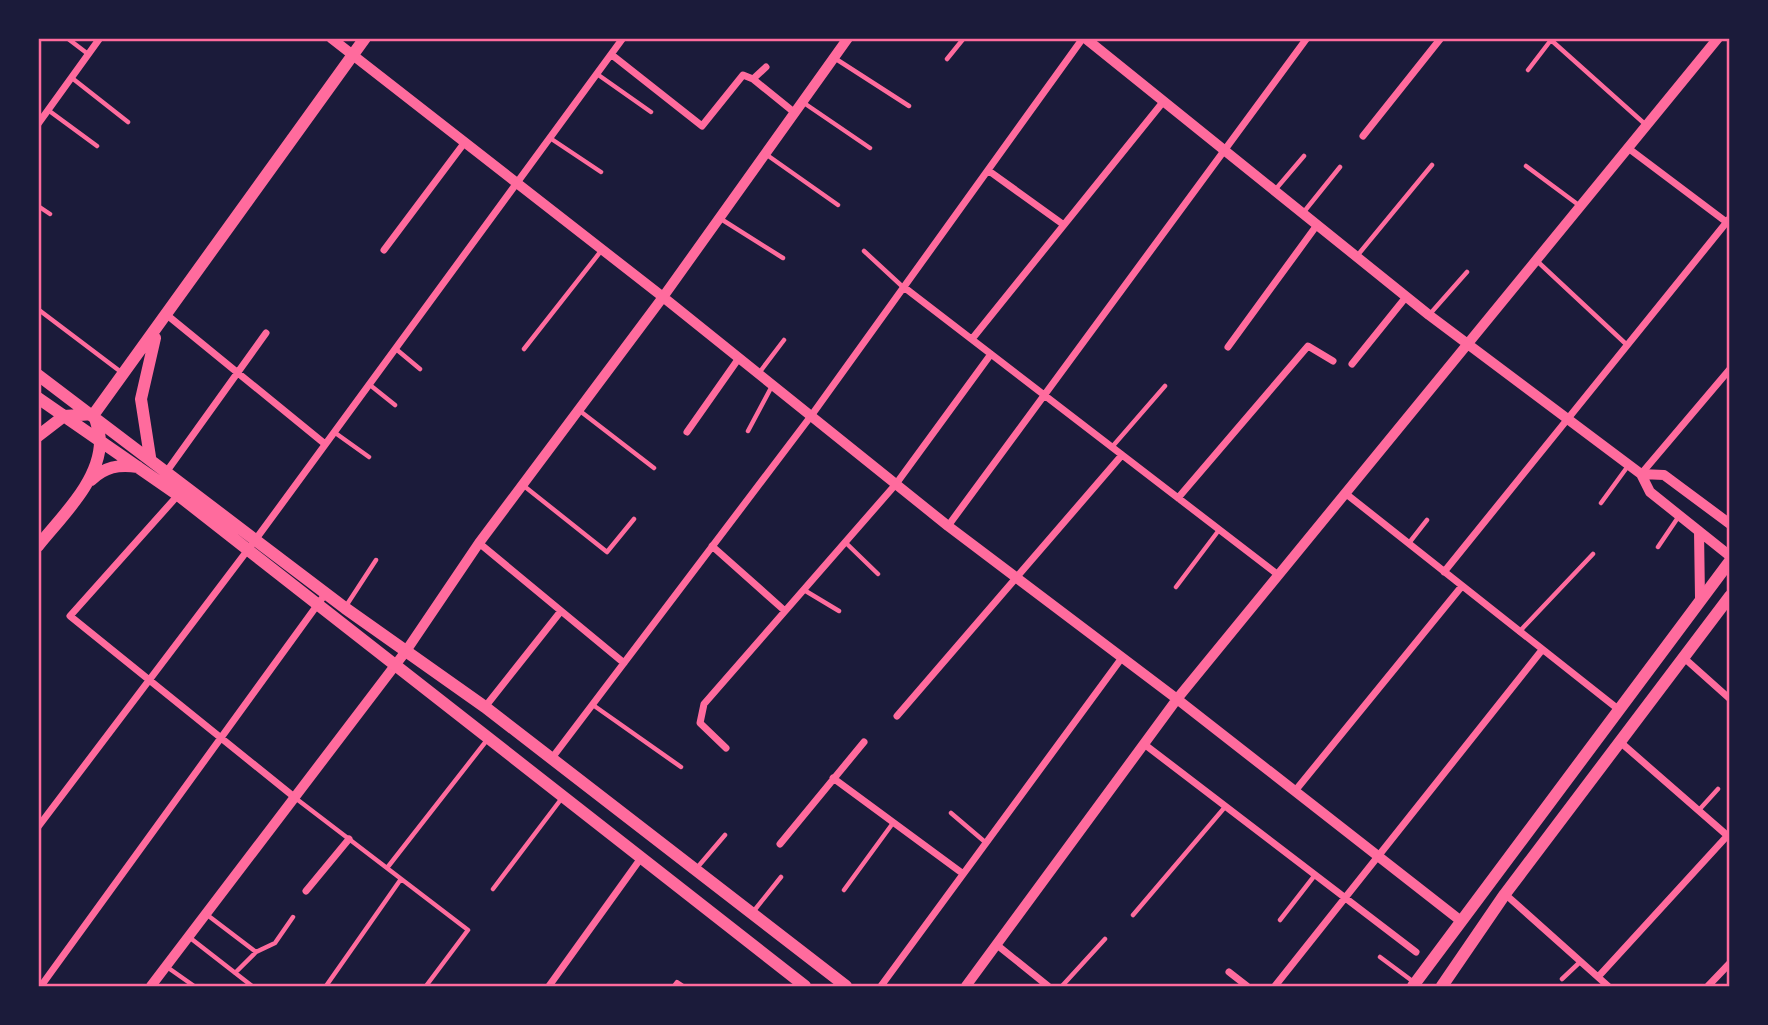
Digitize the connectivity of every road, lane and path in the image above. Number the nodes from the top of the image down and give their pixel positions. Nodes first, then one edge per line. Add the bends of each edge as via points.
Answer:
1 (67, 38) edge
2 (100, 38) edge
3 (365, 38) edge
4 (624, 38) edge
5 (848, 38) edge
6 (964, 38) edge
7 (1084, 38) edge
8 (1307, 38) edge
9 (1441, 38) edge
10 (1718, 38) edge
11 (334, 39) edge
12 (353, 54) junction
13 (89, 55) junction
14 (612, 55) junction
15 (834, 58) junction
16 (947, 59) dead end
17 (766, 67) dead end
18 (1528, 70) dead end
19 (597, 74) junction
20 (72, 78) junction
21 (753, 79) junction
22 (803, 102) junction
23 (1163, 102) junction
24 (908, 106) dead end
25 (48, 110) junction
26 (651, 112) dead end
27 (795, 113) junction
28 (128, 122) dead end
29 (38, 124) edge
30 (1647, 125) junction
31 (1363, 136) dead end
32 (550, 138) junction
33 (465, 142) junction
34 (97, 146) dead end
35 (870, 148) dead end
36 (1628, 148) junction
37 (1224, 152) junction
38 (765, 154) junction
39 (1304, 156) dead end
40 (1432, 165) dead end
41 (1526, 166) dead end
42 (1340, 167) dead end
43 (989, 171) junction
44 (601, 172) dead end
45 (517, 183) junction
46 (1275, 191) junction
47 (838, 205) dead end
48 (38, 206) edge
49 (1581, 206) junction
50 (50, 214) dead end
51 (1303, 214) junction
52 (719, 218) junction
53 (1729, 221) edge
54 (1064, 225) junction
55 (1317, 225) junction
56 (384, 250) dead end
57 (602, 250) junction
58 (864, 251) dead end
59 (1356, 257) junction
60 (783, 258) dead end
61 (1537, 261) junction
62 (1468, 272) dead end
63 (905, 288) junction
64 (663, 297) junction
65 (1406, 297) junction
66 (39, 310) edge
67 (167, 315) junction
68 (1429, 315) junction
69 (158, 327) junction
70 (266, 333) dead end
71 (784, 340) dead end
72 (972, 340) junction
73 (1469, 345) junction
74 (1627, 345) junction
75 (1228, 347) dead end
76 (395, 348) junction
77 (524, 349) dead end
78 (991, 354) junction
79 (739, 358) junction
80 (1333, 362) dead end
81 (1352, 364) dead end
82 (420, 369) dead end
83 (1730, 369) edge
84 (238, 373) junction
85 (124, 374) junction
86 (758, 374) junction
87 (38, 375) edge
88 (369, 384) junction
89 (772, 385) junction
90 (1165, 386) dead end
91 (1045, 395) junction
92 (38, 398) edge
93 (395, 405) dead end
94 (578, 410) junction
95 (94, 414) junction
96 (64, 416) junction
97 (811, 416) junction
98 (1567, 418) junction
99 (748, 431) dead end
100 (334, 432) junction
101 (687, 432) dead end
102 (38, 436) edge
103 (100, 441) junction
104 (325, 444) junction
105 (1112, 447) junction
106 (1122, 455) junction
107 (150, 457) junction
108 (369, 457) dead end
109 (1629, 465) junction
110 (139, 467) junction
111 (654, 468) dead end
112 (167, 471) junction
113 (1641, 474) junction
114 (895, 484) junction
115 (85, 485) junction
116 (522, 485) junction
117 (182, 490) junction
118 (1345, 493) junction
119 (1178, 498) junction
120 (1601, 503) dead end
121 (1679, 516) junction
122 (634, 519) dead end
123 (1427, 520) dead end
124 (1730, 524) edge
125 (948, 526) junction
126 (1219, 529) junction
127 (1699, 531) junction
128 (256, 539) junction
129 (845, 542) junction
130 (479, 543) junction
131 (1409, 544) junction
132 (38, 546) edge
133 (712, 546) junction
134 (1658, 547) dead end
135 (247, 550) junction
136 (1593, 554) dead end
137 (1730, 558) edge
138 (376, 560) dead end
139 (1444, 572) junction
140 (878, 574) dead end
141 (1277, 574) junction
142 (1017, 579) junction
143 (1462, 586) junction
144 (1176, 587) dead end
145 (803, 589) junction
146 (327, 593) junction
147 (1730, 596) edge
148 (1700, 598) junction
149 (317, 606) junction
150 (345, 608) junction
151 (561, 611) junction
152 (785, 611) junction
153 (839, 611) dead end
154 (1723, 611) edge
155 (1519, 632) junction
156 (1542, 650) junction
157 (406, 651) junction
158 (1682, 656) junction
159 (1121, 659) junction
160 (624, 663) junction
161 (394, 666) junction
162 (148, 679) junction
163 (1177, 699) junction
164 (1730, 699) edge
165 (592, 705) junction
166 (485, 707) junction
167 (1618, 709) junction
168 (897, 716) dead end
169 (220, 737) junction
170 (488, 739) junction
171 (1619, 741) junction
172 (864, 742) dead end
173 (1144, 744) junction
174 (726, 748) dead end
175 (552, 758) junction
176 (681, 767) dead end
177 (833, 778) junction
178 (1717, 789) dead end
179 (1295, 791) junction
180 (293, 796) junction
181 (562, 797) junction
182 (1226, 806) junction
183 (1699, 810) junction
184 (951, 813) dead end
185 (894, 823) junction
186 (38, 827) edge
187 (725, 835) dead end
188 (1729, 836) edge
189 (349, 839) junction
190 (985, 842) junction
191 (780, 844) dead end
192 (1378, 855) junction
193 (641, 858) junction
194 (387, 868) junction
195 (695, 870) junction
196 (962, 873) junction
197 (1315, 875) junction
198 (781, 877) dead end
199 (401, 879) junction
200 (493, 889) dead end
201 (844, 890) dead end
202 (306, 891) dead end
203 (1505, 894) junction
204 (1348, 898) junction
205 (752, 913) junction
206 (206, 914) junction
207 (1133, 915) dead end
208 (293, 917) dead end
209 (1280, 920) dead end
210 (1461, 921) junction
211 (189, 936) junction
212 (1105, 939) dead end
213 (997, 945) junction
214 (256, 952) junction
215 (1416, 952) dead end
216 (1380, 957) dead end
217 (1581, 961) junction
218 (1730, 963) edge
219 (166, 966) junction
220 (1229, 972) dead end
221 (235, 973) junction
222 (1598, 977) junction
223 (1562, 979) dead end
224 (1415, 985) edge
225 (41, 986) edge
226 (151, 986) edge
227 (194, 986) edge
228 (252, 986) edge
229 (326, 986) edge
230 (426, 986) edge
231 (549, 986) edge
232 (674, 986) edge
233 (683, 986) edge
234 (805, 986) edge
235 (846, 986) edge
236 (881, 986) edge
237 (966, 986) edge
238 (1048, 986) edge
239 (1062, 986) edge
240 (1247, 986) edge
241 (1275, 986) edge
242 (1442, 986) edge
243 (1608, 986) edge
244 (1708, 986) edge

1 - 13 lane
2 - 13 street
3 - 12 main road
4 - 14 street
5 - 15 street
6 - 16 lane
7 - 23 street
7 - 43 street
8 - 37 street
9 - 31 street
10 - 30 street
11 - 12 street
12 - 33 street
12 - 67 main road
13 - 20 street
14 - 19 street
14 - 21 street via 702,126 743,75
15 - 22 street
15 - 24 lane
17 - 21 street
18 - 30 lane via 1551,40
19 - 26 lane
19 - 32 street
20 - 25 street
20 - 28 lane
21 - 27 street
22 - 27 street
22 - 35 lane
23 - 37 street
23 - 54 street
25 - 29 street
25 - 34 lane
27 - 38 street
30 - 36 street
32 - 44 lane
32 - 45 street
33 - 45 street
33 - 56 street
36 - 49 street
36 - 53 street
37 - 46 street
37 - 91 street
38 - 47 lane
38 - 52 street
39 - 46 lane
40 - 59 lane
41 - 49 lane
42 - 51 lane
43 - 54 street
43 - 63 street
45 - 57 street
45 - 76 street
46 - 51 street
48 - 50 lane
49 - 61 street
51 - 55 street
52 - 60 lane
52 - 64 street
53 - 74 street
54 - 72 street
55 - 59 street
55 - 75 street
57 - 64 street
57 - 77 lane
58 - 63 lane
59 - 65 street
61 - 73 street
61 - 74 lane
62 - 68 lane
63 - 72 street
63 - 97 street
64 - 79 street
64 - 94 street
65 - 68 street
65 - 81 street
66 - 85 lane
67 - 69 main road
67 - 84 street
68 - 73 street
69 - 85 main road
69 - 107 main road via 141,399
70 - 84 street
71 - 86 lane
72 - 78 street
73 - 98 street
73 - 118 street
74 - 98 street
76 - 82 lane
76 - 88 street
78 - 91 street
78 - 114 street
79 - 86 street
79 - 101 street
80 - 119 street via 1308,346
83 - 113 street
84 - 104 street
84 - 112 street
85 - 95 main road
86 - 89 street
87 - 95 main road
88 - 93 lane
88 - 100 street
89 - 97 street
89 - 99 lane
90 - 105 lane
91 - 105 street
91 - 125 street
92 - 96 main road
94 - 111 lane
94 - 116 street
95 - 96 main road
95 - 103 main road
95 - 107 main road
96 - 102 main road
96 - 103 main road
97 - 114 street
97 - 133 street
98 - 109 street
98 - 139 street
100 - 104 street
100 - 108 lane
103 - 110 main road
103 - 115 main road
104 - 128 street
105 - 106 street
106 - 119 street
106 - 142 street
107 - 112 main road
109 - 113 street
109 - 120 lane
110 - 115 main road via 103,469
110 - 117 main road
112 - 117 main road
113 - 121 street via 1650,492
113 - 124 street via 1664,475
114 - 125 street
114 - 129 street
115 - 132 main road
116 - 122 lane via 607,552
116 - 130 street
117 - 128 main road
117 - 135 main road
117 - 162 street via 70,616
118 - 131 street
118 - 141 street
119 - 126 street
121 - 127 street
121 - 134 lane
123 - 131 lane
125 - 142 street
126 - 141 street
126 - 144 lane
127 - 137 street
127 - 148 street
128 - 135 street
128 - 146 main road
129 - 140 lane
129 - 145 street
130 - 151 street
130 - 157 street
131 - 139 street
133 - 152 street
133 - 160 street
135 - 149 main road
135 - 162 street
136 - 155 lane
137 - 148 main road
138 - 150 lane
139 - 143 street
141 - 163 street
142 - 159 street
142 - 168 street
143 - 155 street
143 - 179 street
145 - 152 street
145 - 153 lane
146 - 149 street
146 - 150 main road
147 - 154 main road
148 - 167 main road
149 - 161 main road
149 - 169 street
150 - 157 main road
151 - 160 street
151 - 166 street
152 - 174 street via 704,704 700,723
154 - 158 main road
155 - 156 street
156 - 167 street
156 - 192 street
157 - 161 street
157 - 166 main road
158 - 164 street
158 - 171 main road
159 - 163 street
159 - 190 street
160 - 165 street
161 - 170 main road
161 - 180 street
162 - 169 street
162 - 186 street
163 - 173 street
163 - 179 street
165 - 175 street
165 - 176 lane
166 - 175 main road
167 - 210 main road
169 - 180 street
169 - 225 street
170 - 181 main road
170 - 194 lane
171 - 183 street
171 - 203 main road
172 - 177 street
173 - 182 street
173 - 213 street
175 - 195 main road
177 - 185 street
177 - 191 street
178 - 183 lane
179 - 192 street
180 - 189 lane
180 - 206 street
181 - 193 main road
181 - 200 lane
182 - 197 street
182 - 207 lane
183 - 188 street
184 - 190 lane
185 - 196 street
185 - 201 lane
187 - 195 lane
188 - 222 street
189 - 194 lane
189 - 202 street
190 - 196 street
192 - 204 street
192 - 210 street
193 - 231 street
193 - 234 main road
194 - 199 lane
195 - 205 main road
196 - 236 street
197 - 204 street
197 - 209 lane
198 - 205 lane
199 - 229 lane
199 - 230 lane via 468,930
203 - 217 street
203 - 242 main road
204 - 215 street
204 - 241 street
205 - 235 main road
206 - 211 street
206 - 214 lane
208 - 214 lane via 275,943
210 - 224 main road
211 - 219 street
211 - 221 lane
212 - 239 lane
213 - 237 street
213 - 238 street
214 - 221 lane
216 - 224 lane
217 - 222 street
217 - 223 lane
218 - 244 street
219 - 226 street
219 - 227 lane
220 - 240 street
221 - 228 lane
222 - 243 street
232 - 233 lane via 677,982

